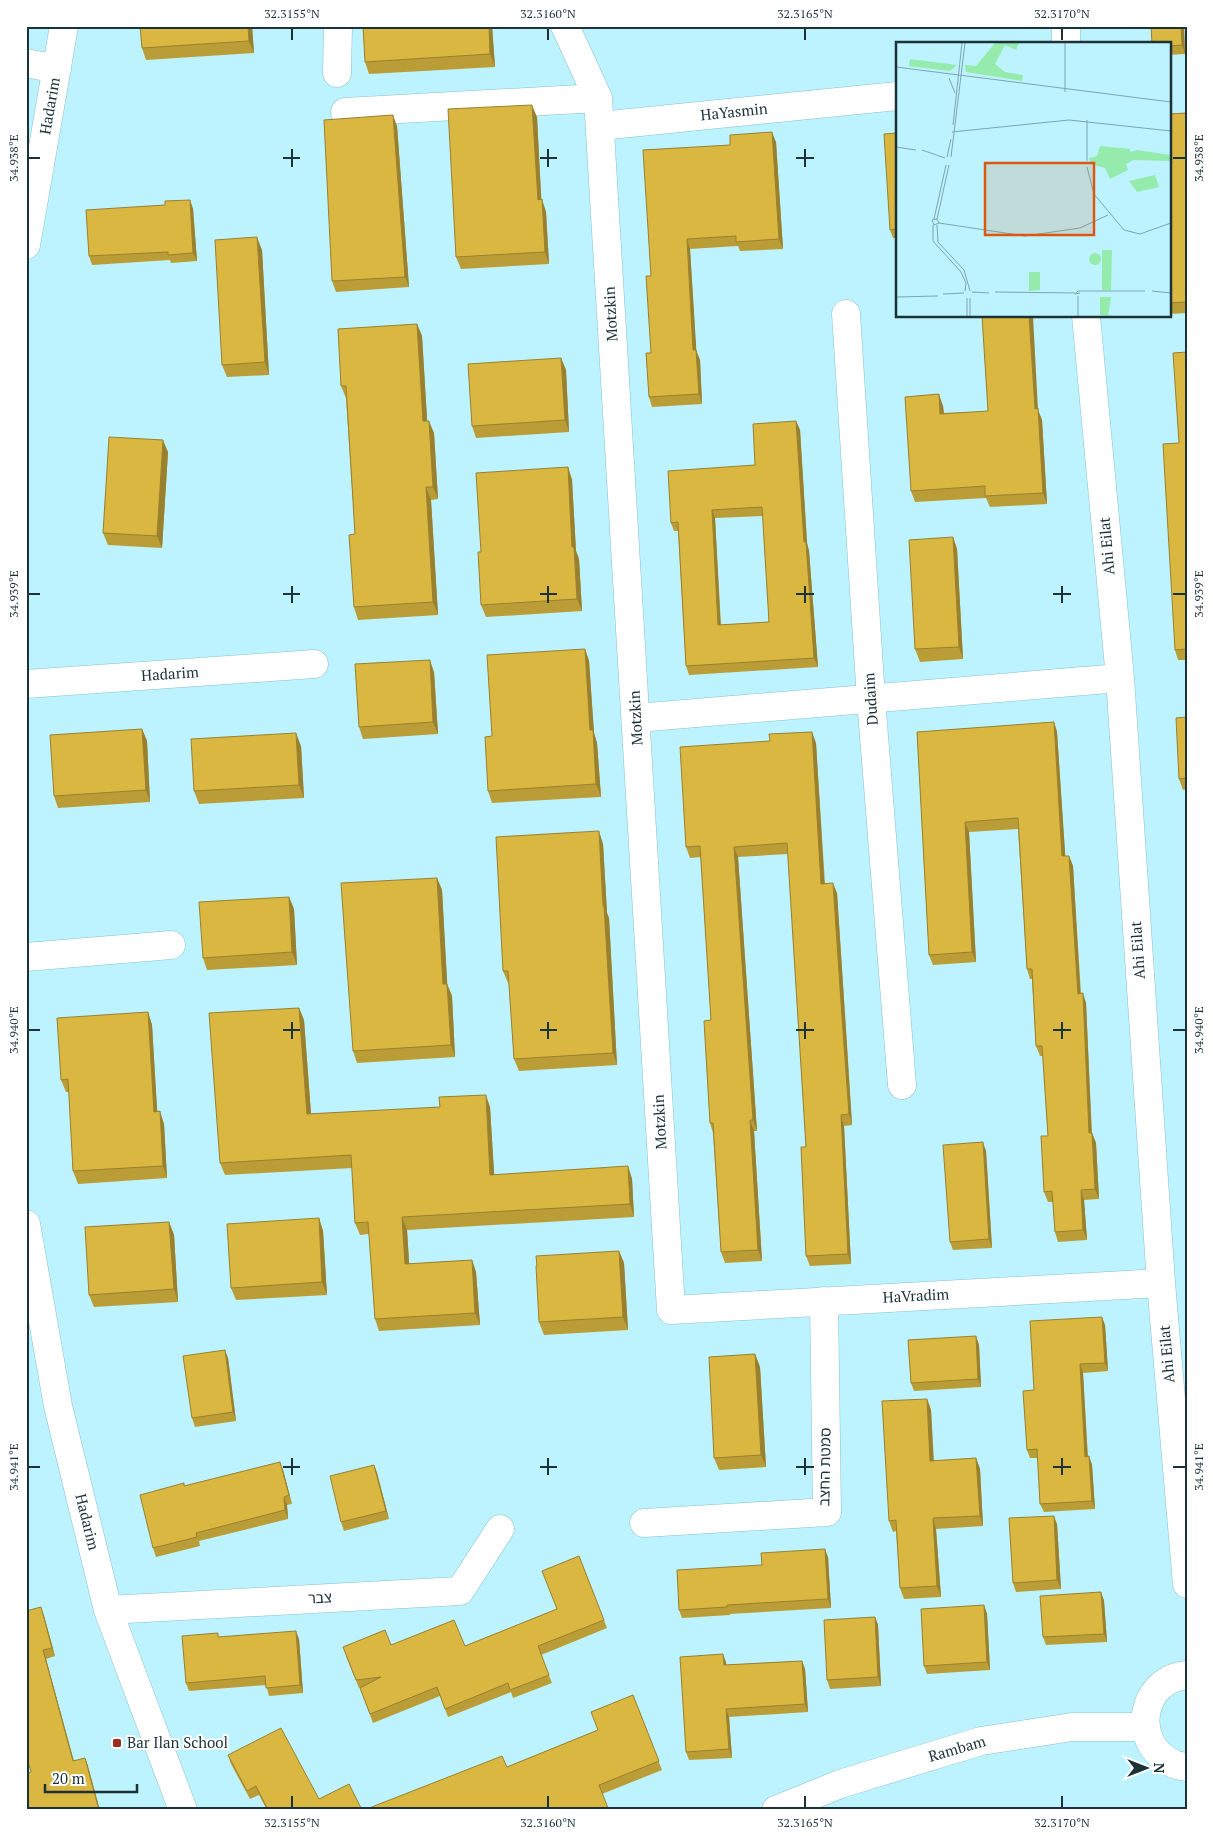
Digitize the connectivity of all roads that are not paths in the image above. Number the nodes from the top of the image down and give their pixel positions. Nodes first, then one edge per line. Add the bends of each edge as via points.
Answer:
1 (64, 26) edge
2 (338, 26) edge
3 (565, 26) edge
4 (1066, 26) edge
5 (1066, 42) edge
6 (26, 63) edge
7 (57, 69) junction
8 (337, 73) dead end
9 (896, 96) edge
10 (598, 98) junction
11 (345, 112) dead end
12 (600, 126) junction
13 (26, 245) edge
14 (846, 314) dead end
15 (1086, 318) edge
16 (314, 664) dead end
17 (1120, 678) junction
18 (26, 684) edge
19 (871, 699) junction
20 (636, 718) junction
21 (171, 944) dead end
22 (26, 957) edge
23 (902, 1084) dead end
24 (26, 1224) edge
25 (1161, 1283) junction
26 (824, 1301) junction
27 (671, 1310) joint
28 (644, 1523) dead end
29 (500, 1530) dead end
30 (1187, 1584) edge
31 (108, 1610) junction
32 (1187, 1675) edge
33 (1145, 1727) junction
34 (1187, 1767) edge
35 (183, 1810) edge
36 (776, 1810) edge

1 - 7 street, Hadarim
2 - 8 street
3 - 10 street
4 - 5 street
6 - 7 street
7 - 13 street, Hadarim
9 - 12 street, HaYasmin
10 - 11 street
10 - 12 street
12 - 20 street, Motzkin
14 - 19 street, Dudaim
15 - 17 street, Ahi Eilat
16 - 18 street, Hadarim
17 - 19 street
17 - 25 street, Ahi Eilat
19 - 20 street
19 - 23 street, Dudaim
20 - 27 street, Motzkin
21 - 22 street
24 - 31 street, Hadarim via 58,1406
25 - 26 street, HaVradim
25 - 30 street, Ahi Eilat
26 - 27 street, HaVradim
26 - 28 street, סמטת החצב via 827,1512
29 - 31 street, צבר via 460,1590
31 - 35 street, Hadarim
32 - 33 street via 1164,1683 1153,1695 1146,1710
33 - 34 street via 1149,1742 1159,1755 1172,1764
33 - 36 street, Rambam via 1072,1728 981,1741 840,1784

